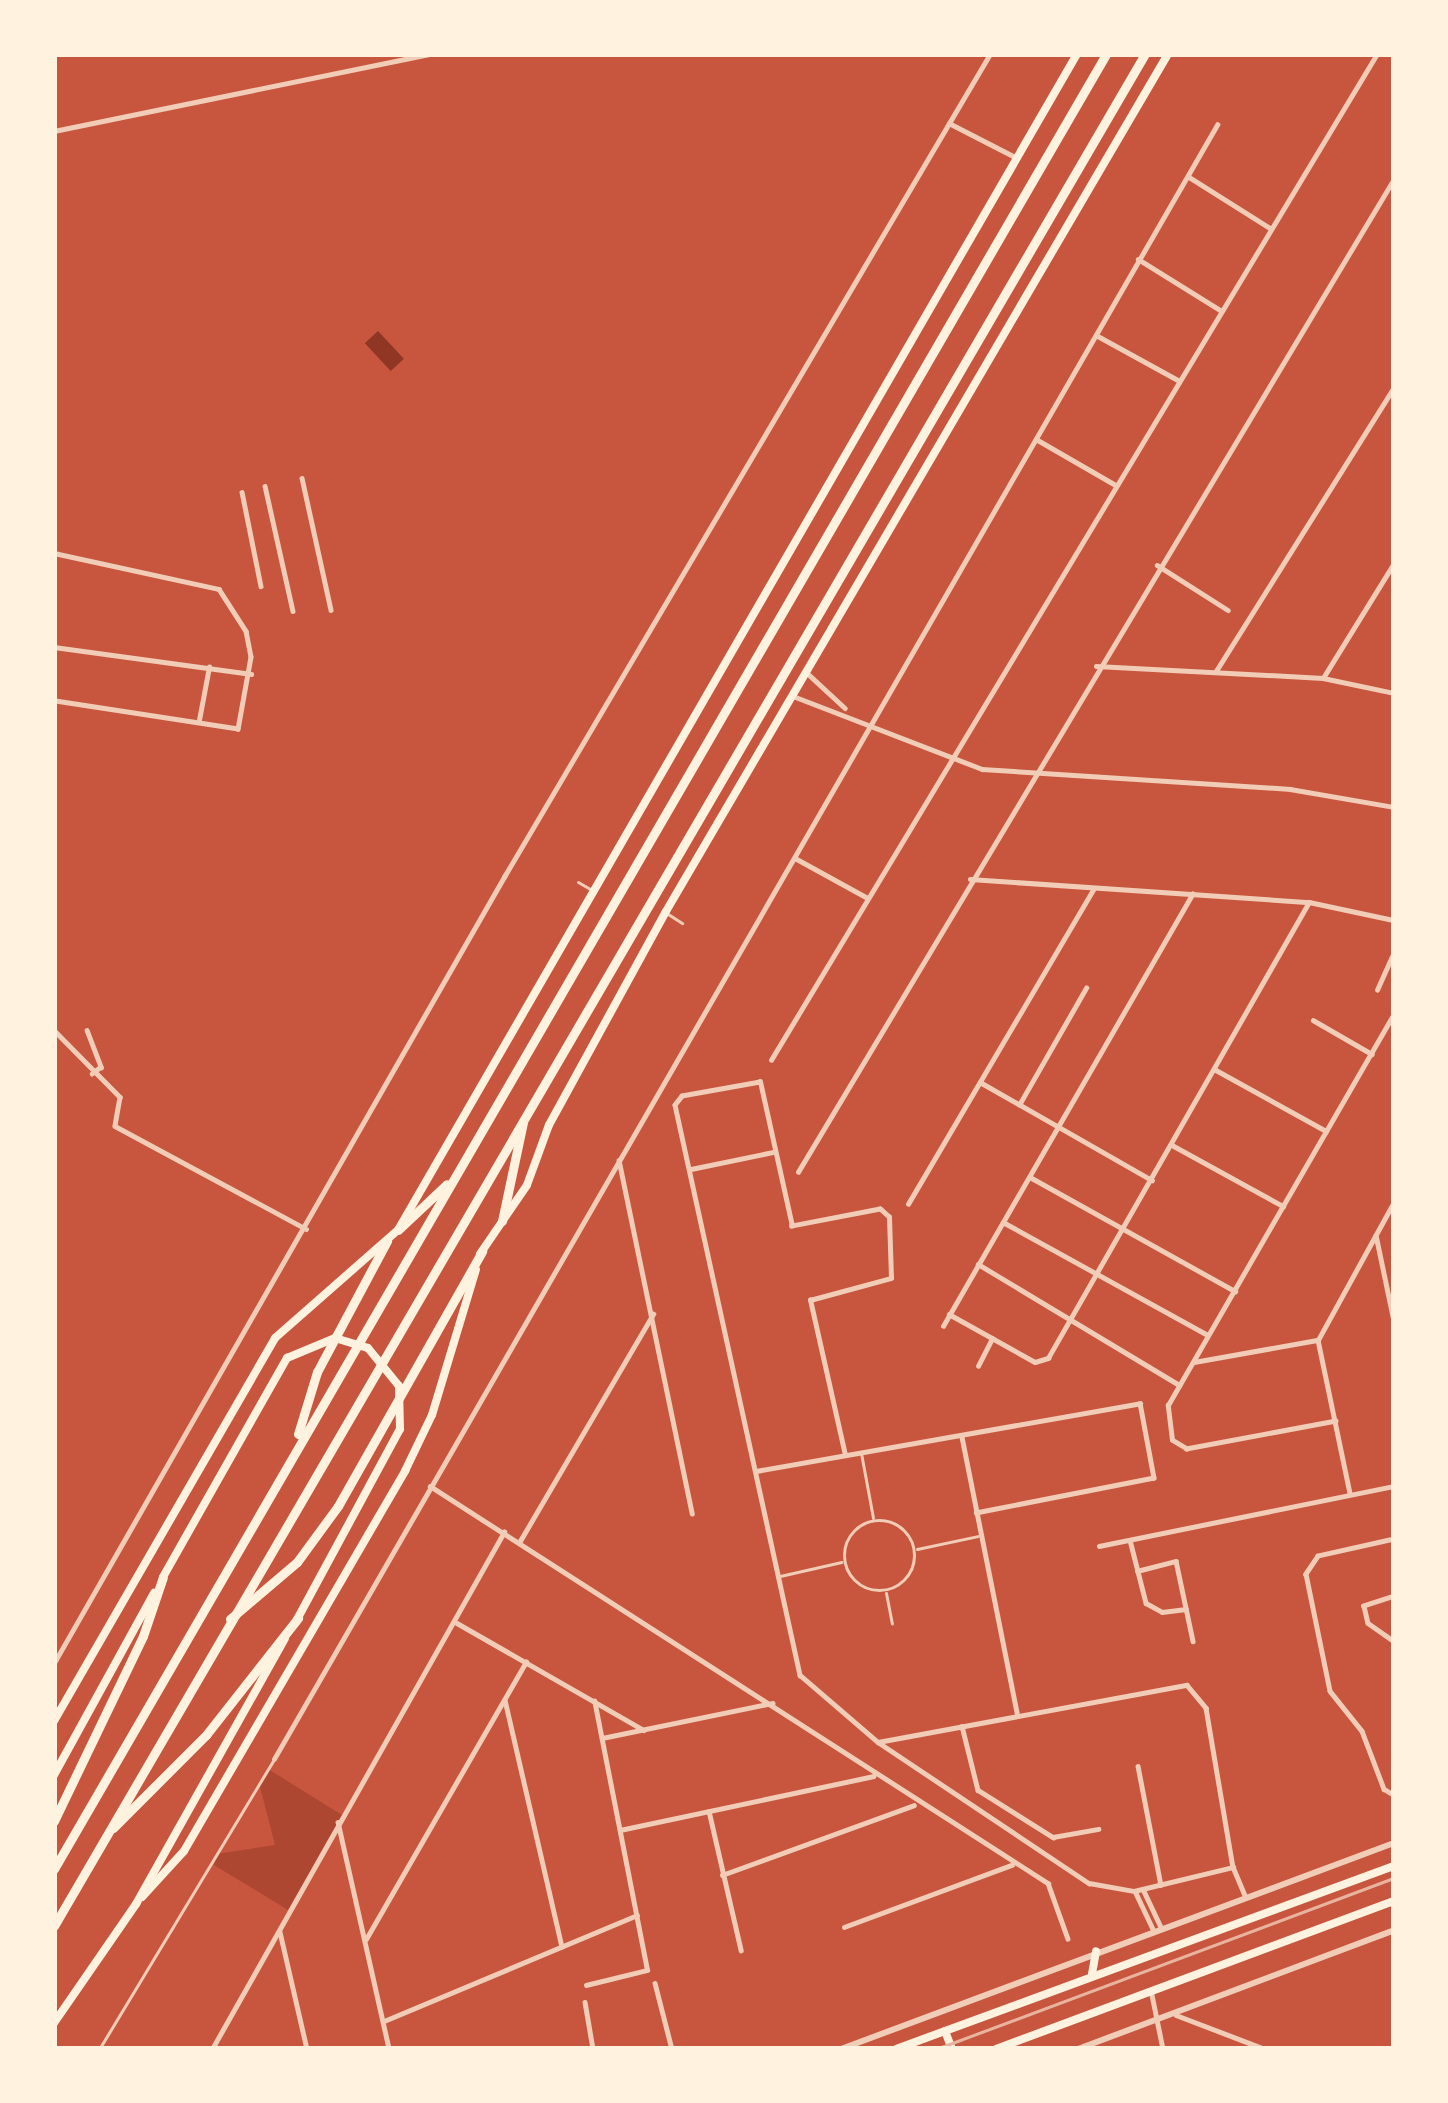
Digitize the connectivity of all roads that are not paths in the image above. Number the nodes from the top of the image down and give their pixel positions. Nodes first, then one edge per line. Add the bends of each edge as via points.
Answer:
1 (430, 54) edge
2 (990, 54) edge
3 (1077, 54) edge
4 (1106, 54) edge
5 (1145, 54) edge
6 (1168, 54) edge
7 (1377, 54) edge
8 (949, 123) junction
9 (1217, 125) dead end
10 (54, 131) edge
11 (1017, 158) junction
12 (1189, 177) junction
13 (1394, 178) edge
14 (1270, 228) junction
15 (1138, 260) junction
16 (1221, 310) junction
17 (1096, 334) junction
18 (1178, 380) junction
19 (1394, 386) edge
20 (1036, 440) junction
21 (302, 478) dead end
22 (1114, 484) junction
23 (265, 486) dead end
24 (242, 491) dead end
25 (54, 553) edge
26 (1394, 562) edge
27 (1157, 565) junction
28 (1386, 575) junction
29 (1394, 578) edge
30 (261, 586) dead end
31 (331, 610) dead end
32 (1228, 610) dead end
33 (293, 611) dead end
34 (54, 647) edge
35 (1096, 666) junction
36 (209, 667) junction
37 (1216, 671) junction
38 (806, 672) junction
39 (251, 674) junction
40 (1323, 678) junction
41 (1394, 693) edge
42 (792, 696) junction
43 (54, 700) edge
44 (849, 712) junction
45 (199, 720) junction
46 (873, 724) junction
47 (946, 761) junction
48 (1030, 774) junction
49 (1394, 807) edge
50 (795, 858) junction
51 (969, 879) junction
52 (578, 881) dead end
53 (592, 890) junction
54 (1093, 890) junction
55 (1192, 894) junction
56 (866, 897) junction
57 (1309, 902) junction
58 (665, 913) junction
59 (1394, 920) edge
60 (682, 923) dead end
61 (1394, 952) edge
62 (1086, 988) dead end
63 (1377, 990) dead end
64 (1393, 1015) edge
65 (1313, 1020) dead end
66 (54, 1030) edge
67 (87, 1030) dead end
68 (1372, 1054) junction
69 (771, 1060) dead end
70 (1215, 1069) junction
71 (92, 1074) junction
72 (980, 1082) junction
73 (1019, 1105) junction
74 (526, 1110) junction
75 (1058, 1127) junction
76 (1326, 1131) junction
77 (1172, 1145) junction
78 (773, 1152) junction
79 (619, 1160) junction
80 (691, 1169) junction
81 (798, 1172) dead end
82 (456, 1176) junction
83 (1029, 1177) junction
84 (1153, 1180) junction
85 (1394, 1202) edge
86 (908, 1204) dead end
87 (1283, 1206) junction
88 (502, 1221) junction
89 (1003, 1222) junction
90 (306, 1228) junction
91 (398, 1230) junction
92 (1125, 1230) junction
93 (1376, 1235) junction
94 (387, 1241) junction
95 (482, 1251) junction
96 (978, 1264) junction
97 (1099, 1276) junction
98 (1234, 1291) junction
99 (950, 1314) junction
100 (653, 1315) junction
101 (1394, 1318) edge
102 (1074, 1320) junction
103 (943, 1326) dead end
104 (1209, 1336) junction
105 (992, 1338) junction
106 (1318, 1340) junction
107 (1194, 1363) junction
108 (979, 1366) dead end
109 (1180, 1386) junction
110 (1336, 1421) junction
111 (962, 1437) junction
112 (292, 1451) junction
113 (861, 1453) junction
114 (845, 1455) junction
115 (756, 1472) junction
116 (430, 1486) junction
117 (1394, 1486) edge
118 (1351, 1495) junction
119 (976, 1513) junction
120 (692, 1514) dead end
121 (873, 1520) junction
122 (504, 1532) junction
123 (981, 1535) junction
124 (1394, 1539) edge
125 (1130, 1540) junction
126 (520, 1541) junction
127 (1099, 1546) dead end
128 (916, 1549) junction
129 (843, 1562) junction
130 (1137, 1571) junction
131 (778, 1576) junction
132 (163, 1577) junction
133 (886, 1592) junction
134 (1394, 1596) edge
135 (1187, 1608) junction
136 (298, 1618) junction
137 (455, 1622) junction
138 (892, 1623) dead end
139 (224, 1624) junction
140 (1193, 1641) dead end
141 (1394, 1641) edge
142 (526, 1662) junction
143 (54, 1663) edge
144 (505, 1700) junction
145 (594, 1701) junction
146 (772, 1702) junction
147 (1017, 1715) junction
148 (54, 1721) edge
149 (962, 1726) junction
150 (644, 1730) junction
151 (602, 1738) junction
152 (878, 1742) junction
153 (274, 1759) joint
154 (1138, 1766) dead end
155 (54, 1775) edge
156 (873, 1775) junction
157 (1394, 1795) edge
158 (915, 1804) junction
159 (709, 1811) junction
160 (54, 1821) edge
161 (338, 1822) junction
162 (1098, 1829) dead end
163 (620, 1830) junction
164 (104, 1836) junction
165 (1394, 1843) edge
166 (1012, 1864) junction
167 (1394, 1866) edge
168 (1233, 1867) junction
169 (54, 1869) edge
170 (722, 1875) junction
171 (1161, 1885) junction
172 (1143, 1888) junction
173 (1135, 1891) junction
174 (1246, 1897) junction
175 (1394, 1901) edge
176 (136, 1904) junction
177 (637, 1915) junction
178 (54, 1925) edge
179 (844, 1927) dead end
180 (1157, 1928) junction
181 (1394, 1930) edge
182 (280, 1931) junction
183 (365, 1939) junction
184 (1067, 1939) dead end
185 (563, 1948) junction
186 (741, 1950) dead end
187 (1096, 1952) junction
188 (1092, 1976) junction
189 (655, 1983) dead end
190 (586, 1985) dead end
191 (1150, 1990) junction
192 (585, 2002) dead end
193 (1172, 2013) junction
194 (1156, 2019) junction
195 (384, 2021) junction
196 (54, 2023) edge
197 (945, 2031) junction
198 (101, 2046) edge
199 (1259, 2047) edge
200 (212, 2049) edge
201 (307, 2049) edge
202 (389, 2049) edge
203 (593, 2049) edge
204 (672, 2049) edge
205 (841, 2049) edge
206 (896, 2049) edge
207 (952, 2049) edge
208 (996, 2049) edge
209 (1078, 2049) edge
210 (1163, 2049) edge

1 - 10 street
2 - 8 street
3 - 11 main road
4 - 82 highway
5 - 74 highway
6 - 38 main road
7 - 14 street
8 - 11 street
8 - 90 street
9 - 12 street
11 - 53 main road
12 - 14 street
12 - 15 street
13 - 27 street
14 - 16 street
15 - 16 street
15 - 17 street
16 - 18 street
17 - 18 street
17 - 20 street
18 - 22 street
19 - 37 street
20 - 22 street
20 - 46 street
21 - 31 street
22 - 47 street
23 - 33 street
24 - 30 street
25 - 39 street via 219,589 246,631
26 - 28 street
27 - 32 street
27 - 35 street
28 - 29 street
28 - 40 street
34 - 36 street
35 - 37 street
35 - 48 street
36 - 39 street
36 - 45 street
37 - 40 street
38 - 42 main road
38 - 44 street
39 - 45 street via 241,728
40 - 41 street
42 - 44 street
42 - 58 main road
43 - 45 street
44 - 46 street
46 - 47 street
46 - 50 street
47 - 48 street
47 - 56 street
48 - 49 street via 1290,789
48 - 51 street
50 - 56 street
50 - 79 street
51 - 54 street
51 - 81 street
52 - 53 street
53 - 91 main road
54 - 55 street
54 - 72 street
55 - 57 street
55 - 75 street
56 - 69 street
57 - 59 street
57 - 70 street
58 - 60 street
58 - 88 main road
61 - 63 street
62 - 73 street
64 - 68 street
65 - 68 street
66 - 71 street
67 - 71 street via 101,1067
68 - 76 street
70 - 76 street
70 - 77 street
71 - 90 street via 120,1097 115,1126
72 - 73 street
72 - 86 street
73 - 75 street
74 - 88 highway
74 - 139 highway
75 - 83 street
75 - 84 street
76 - 87 street
77 - 84 street
77 - 87 street
78 - 80 street
78 - 80 street via 754,1080 676,1100
78 - 114 street via 792,1226 880,1209 889,1217 891,1278 810,1300
79 - 100 street
79 - 116 street
80 - 115 street
82 - 91 highway
82 - 112 highway
83 - 89 street
83 - 92 street
84 - 92 street
85 - 93 street
87 - 98 street
88 - 95 main road
89 - 96 street
89 - 97 street
90 - 143 street
91 - 94 main road
92 - 97 street
92 - 98 street
93 - 101 street
93 - 106 street
94 - 112 highway via 316,1372
94 - 148 main road via 275,1338
95 - 139 highway via 338,1506 297,1562
95 - 176 main road via 432,1415 405,1471 184,1851
96 - 99 street
96 - 102 street
97 - 102 street
97 - 104 street
98 - 104 street
99 - 103 street
99 - 105 street
100 - 120 street
100 - 126 street
102 - 105 street via 1048,1358 1035,1362
102 - 109 street
104 - 107 street
105 - 108 street
106 - 107 street
106 - 110 street
107 - 109 street
109 - 110 street via 1168,1405 1172,1440 1186,1449
110 - 118 street
111 - 113 street
111 - 119 street
111 - 119 street via 1132,1401 1144,1409 1154,1478
112 - 169 highway
113 - 114 street
113 - 121 street
114 - 115 street
115 - 131 street
116 - 122 street
116 - 153 street
117 - 118 street
118 - 125 street
119 - 123 street
121 - 128 street via 900,1526
121 - 129 street via 851,1532
122 - 126 street
122 - 137 street
123 - 128 street
123 - 147 street
124 - 157 street via 1318,1556 1306,1574 1330,1691 1362,1731 1384,1789
125 - 127 street
125 - 130 street
126 - 146 street
128 - 133 street via 909,1576
129 - 131 street
129 - 133 street via 858,1586
130 - 135 street via 1152,1609
130 - 135 street via 1177,1562
131 - 152 street via 800,1675
132 - 136 main road via 287,1358 335,1338 368,1348 399,1386 400,1429
132 - 155 main road
132 - 160 highway
133 - 138 street
134 - 141 street via 1364,1608 1368,1623
135 - 140 street
136 - 164 highway via 226,1709
136 - 176 main road
137 - 142 street
137 - 161 street
139 - 164 highway
142 - 144 street
142 - 145 street
144 - 183 street
144 - 185 street
145 - 150 street
145 - 151 street
146 - 150 street
146 - 156 street
147 - 149 street
147 - 168 street via 1173,1684 1199,1694
149 - 152 street
149 - 162 street via 978,1790 1054,1837
150 - 151 street
151 - 163 street
152 - 173 street via 1065,1870
153 - 198 street
154 - 171 street
156 - 158 street
156 - 159 street
158 - 166 street
158 - 170 street
159 - 163 street
159 - 170 street
161 - 182 street
161 - 183 street
163 - 177 street
164 - 178 highway
165 - 174 street
166 - 179 street
166 - 184 street via 1048,1883
167 - 188 main road
168 - 171 street
168 - 174 street
170 - 186 street
171 - 172 street
172 - 173 street
172 - 180 street
173 - 180 street
174 - 180 street
175 - 191 main road
176 - 196 main road
177 - 185 street
177 - 190 street via 647,1970
180 - 187 street
181 - 193 street
182 - 200 street
182 - 201 street
183 - 195 street
185 - 195 street
187 - 188 main road
187 - 205 street
188 - 197 main road
189 - 204 street
191 - 194 street
191 - 208 main road
192 - 203 street
193 - 194 street
193 - 199 street
194 - 209 street
194 - 210 street
195 - 202 street
197 - 206 main road
197 - 207 main road

